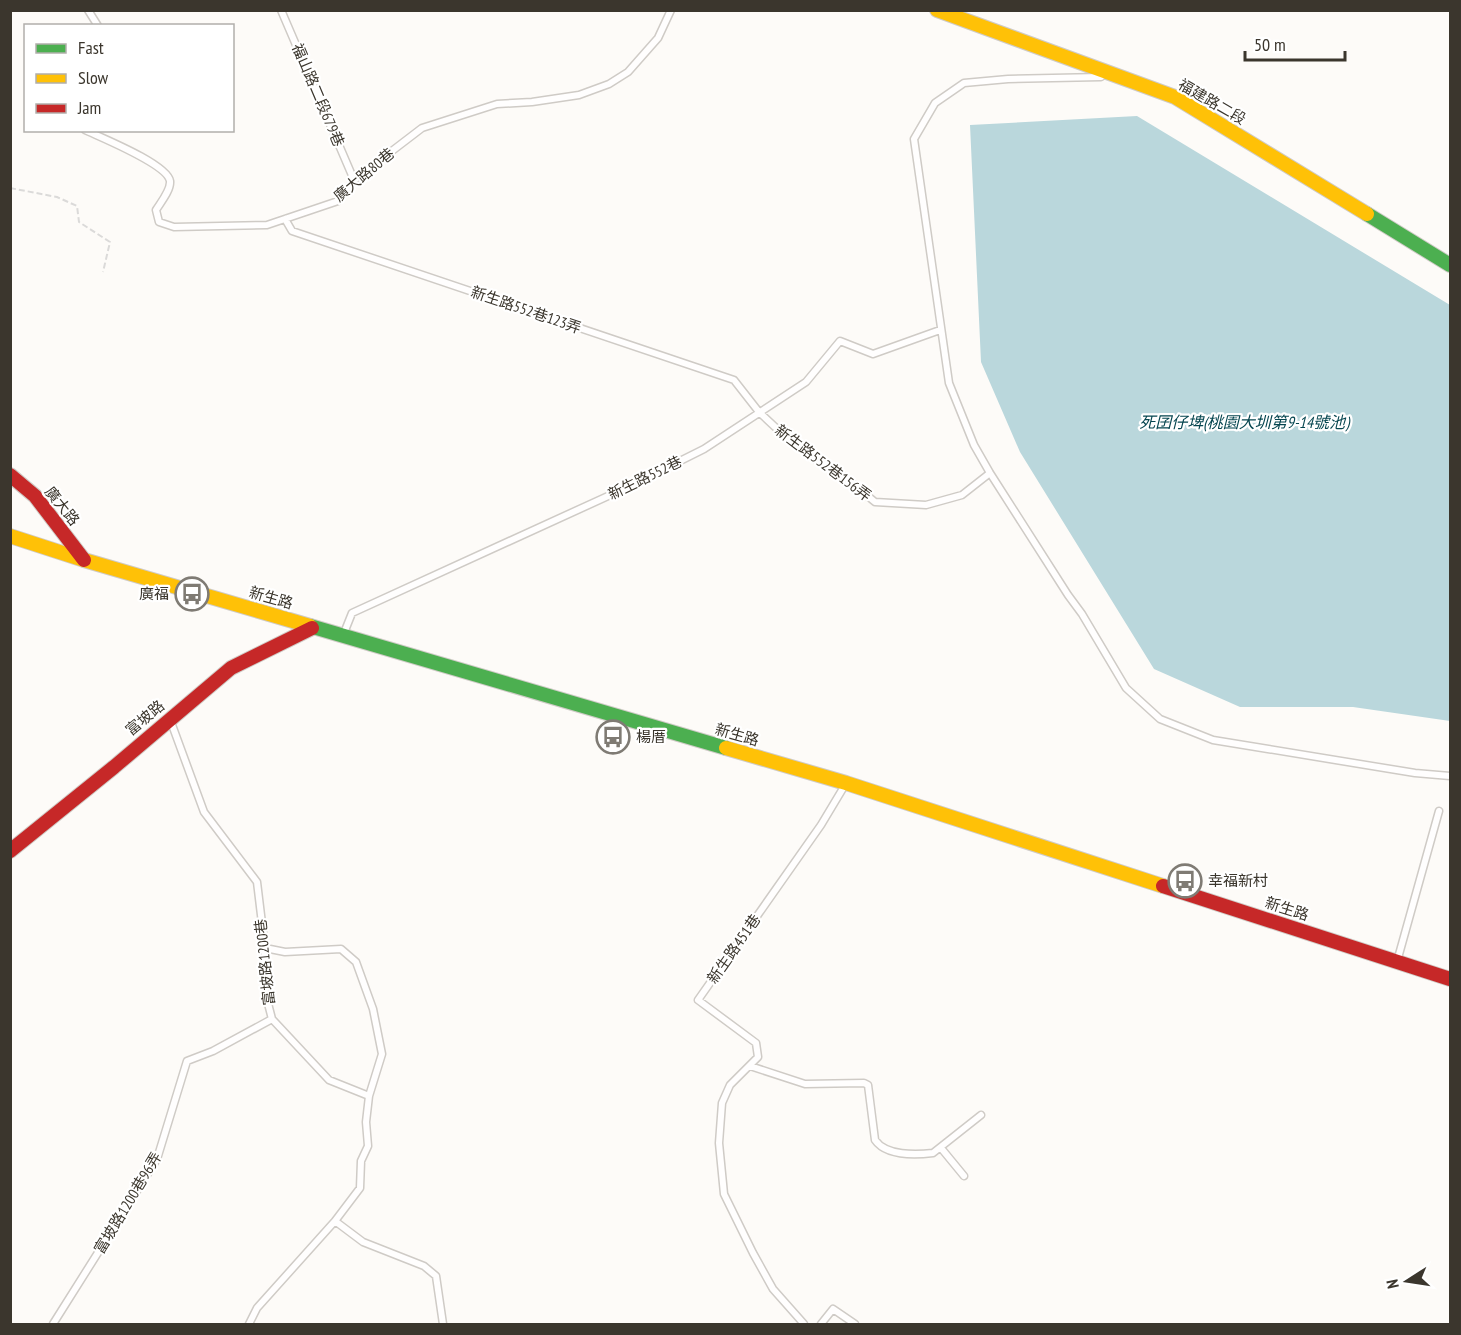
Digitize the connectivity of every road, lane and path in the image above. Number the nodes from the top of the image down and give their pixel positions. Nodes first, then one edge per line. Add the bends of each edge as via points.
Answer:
1 (88, 10) edge
2 (281, 10) edge
3 (671, 10) edge
4 (937, 10) edge
5 (97, 24) edge
6 (1119, 77) junction
7 (89, 132) edge
8 (354, 180) junction
9 (10, 188) edge
10 (285, 219) junction
11 (1450, 265) edge
12 (103, 272) dead end
13 (940, 330) junction
14 (759, 412) junction
15 (990, 472) junction
16 (10, 475) edge
17 (10, 536) edge
18 (84, 560) junction
19 (312, 627) junction
20 (343, 636) junction
21 (170, 718) junction
22 (1450, 776) edge
23 (846, 783) junction
24 (1439, 811) dead end
25 (10, 851) edge
26 (265, 948) junction
27 (1397, 962) junction
28 (1450, 979) edge
29 (272, 1019) junction
30 (750, 1066) junction
31 (369, 1096) junction
32 (981, 1115) dead end
33 (941, 1148) junction
34 (964, 1176) dead end
35 (335, 1221) junction
36 (53, 1324) edge
37 (249, 1324) edge
38 (443, 1324) edge
39 (804, 1324) edge
40 (821, 1324) edge
41 (855, 1324) edge

1 - 5 lane
2 - 8 lane, 福山路二段679巷
3 - 8 lane, 廣大路80巷 via 658,38 628,72 609,84 579,95 497,104 422,128
4 - 6 street, 福建路二段
6 - 11 street, 福建路二段 via 1175,97
6 - 13 lane via 964,83 935,103 914,139
7 - 10 lane, 廣大路80巷 via 148,159 168,174 168,190 156,210 159,222 174,227 267,225
8 - 10 lane, 廣大路80巷 via 338,201
9 - 12 path via 57,197 77,206 80,222 110,242
10 - 14 lane, 新生路552巷123弄 via 292,231 734,380
13 - 14 lane, 新生路552巷 via 873,354 840,341 806,382
13 - 15 lane via 949,383 974,445
14 - 15 lane, 新生路552巷156弄 via 875,502 926,505 962,495
14 - 20 lane, 新生路552巷 via 704,449 662,470 352,613
15 - 22 lane via 1126,688 1160,719 1213,740
16 - 18 street, 廣大路 via 35,496
17 - 18 street, 新生路
18 - 19 street, 新生路
19 - 20 street, 新生路
19 - 21 street, 富坡路 via 231,668
20 - 23 street, 新生路
21 - 25 street, 富坡路
21 - 26 lane, 富坡路1200巷 via 204,812 257,882
23 - 27 street, 新生路
23 - 30 lane, 新生路451巷 via 821,825 698,1000 756,1043 758,1057
24 - 27 lane
26 - 29 lane, 富坡路1200巷 via 265,992
26 - 31 lane via 285,952 341,949 356,962 373,1009 382,1054
27 - 28 street, 新生路
29 - 31 lane, 富坡路1200巷 via 329,1080
29 - 36 lane, 富坡路1200巷96弄 via 187,1061 158,1159
30 - 33 lane via 805,1084 864,1083 868,1085 873,1132 879,1146 925,1154
30 - 39 lane via 730,1085 722,1103 719,1143 724,1194 773,1289
31 - 35 lane via 368,1146 361,1161 360,1188
32 - 33 lane
33 - 34 lane
35 - 37 lane via 257,1308
35 - 38 lane via 363,1242 424,1266 436,1276
40 - 41 lane via 833,1309

